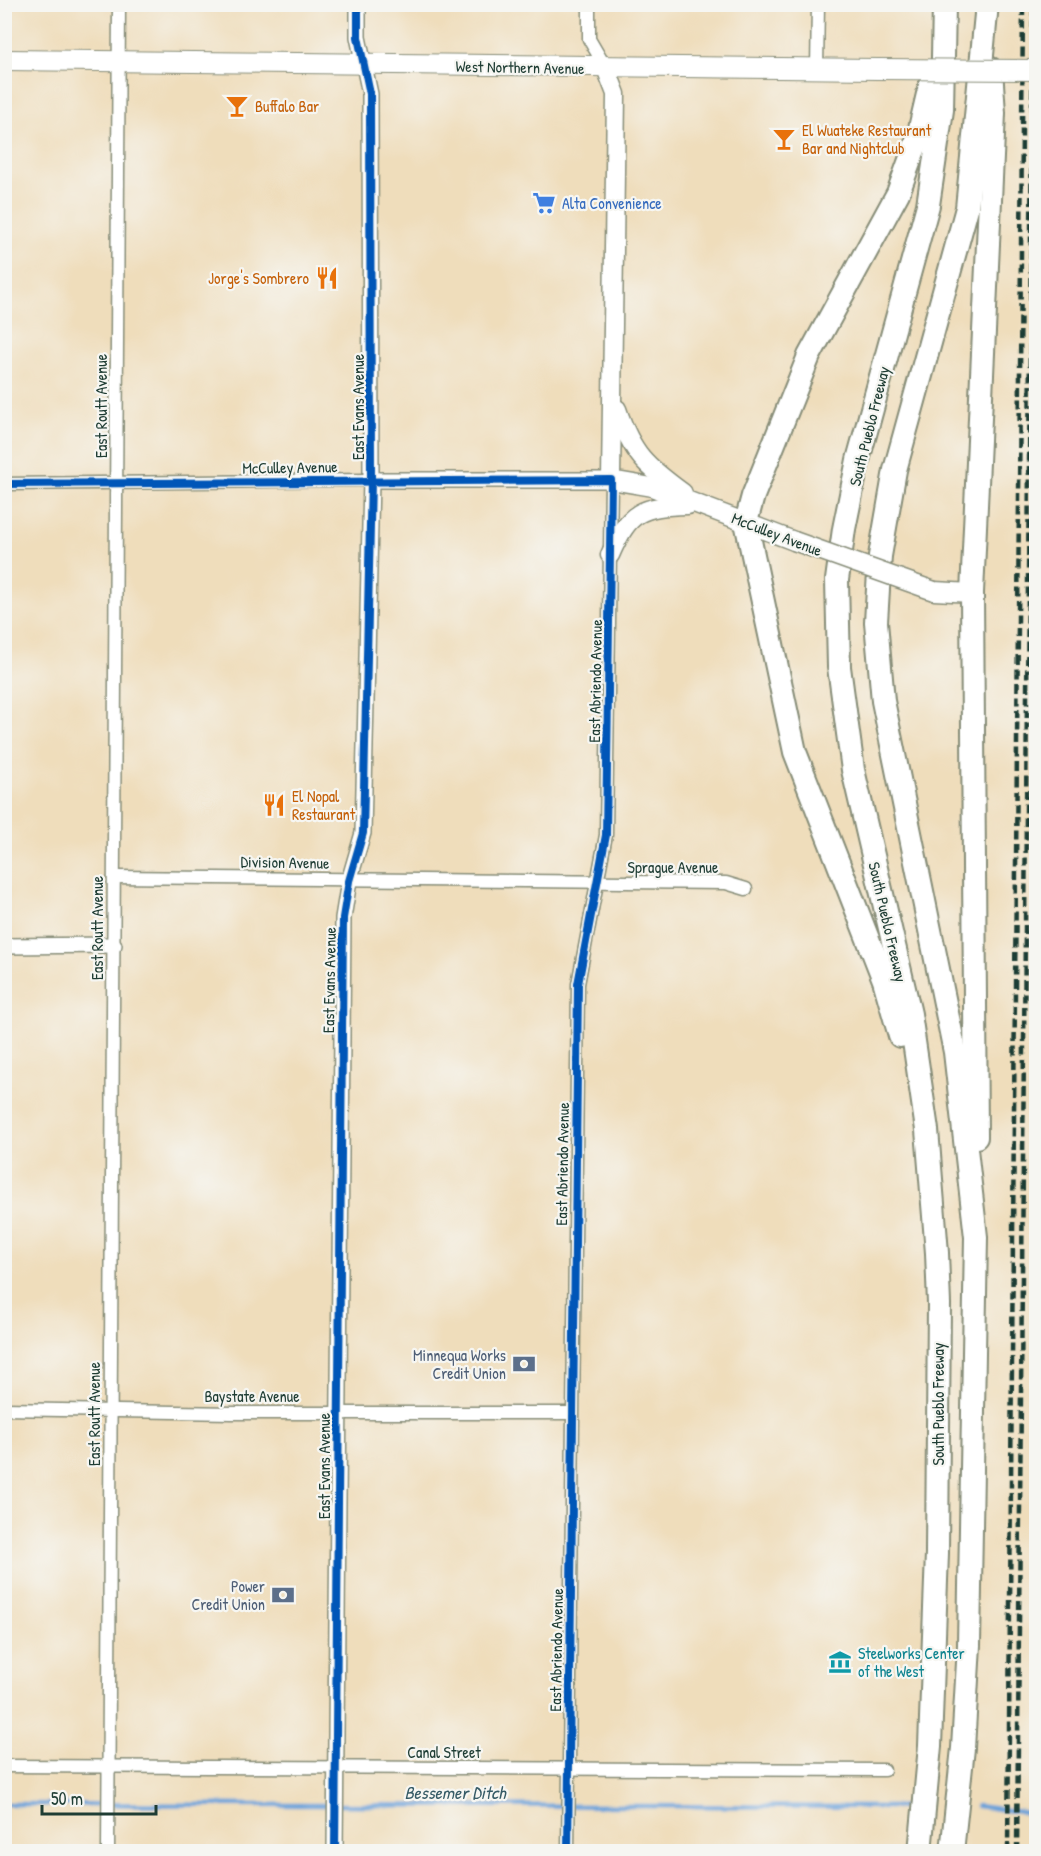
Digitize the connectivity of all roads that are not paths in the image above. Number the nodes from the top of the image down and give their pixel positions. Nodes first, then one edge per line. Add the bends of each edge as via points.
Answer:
1 (120, 4) edge
2 (358, 4) edge
3 (589, 4) edge
4 (818, 4) edge
5 (944, 4) edge
6 (987, 7) edge
7 (4, 60) edge
8 (119, 62) junction
9 (364, 64) junction
10 (606, 68) junction
11 (818, 69) junction
12 (1036, 70) edge
13 (612, 397) junction
14 (371, 480) junction
15 (611, 480) junction
16 (117, 483) junction
17 (4, 484) edge
18 (699, 505) junction
19 (746, 522) junction
20 (610, 555) junction
21 (972, 593) junction
22 (114, 877) junction
23 (349, 881) junction
24 (599, 883) junction
25 (746, 889) dead end
26 (114, 945) junction
27 (4, 946) edge
28 (927, 1130) junction
29 (976, 1237) junction
30 (4, 1409) edge
31 (110, 1411) junction
32 (338, 1413) junction
33 (572, 1413) junction
34 (4, 1766) edge
35 (110, 1766) junction
36 (335, 1769) junction
37 (568, 1769) junction
38 (884, 1770) dead end
39 (108, 1851) edge
40 (335, 1851) edge
41 (568, 1851) edge
42 (920, 1851) edge
43 (952, 1851) edge

1 - 8 street, East Routt Avenue
2 - 9 street, East Evans Avenue via 358,37
3 - 10 street, East Abriendo Avenue via 588,39
4 - 11 street
5 - 19 highway via 929,96 898,193 809,356
5 - 28 highway, South Pueblo Freeway via 942,110 928,205 858,460 837,580 838,667 853,770 910,1014
6 - 21 highway via 994,113
6 - 29 highway via 967,208 895,470 880,556 876,622 883,701 954,1052
7 - 8 main road, West Northern Avenue
8 - 9 main road, West Northern Avenue
8 - 16 street, East Routt Avenue
9 - 10 main road, West Northern Avenue
9 - 14 street, East Evans Avenue via 370,94
10 - 11 main road, West Northern Avenue
10 - 13 main road, East Abriendo Avenue via 616,94
11 - 12 main road, West Northern Avenue, bridge
13 - 15 main road, East Abriendo Avenue
13 - 18 main road via 625,435 642,461
14 - 15 street, McCulley Avenue
14 - 16 street, McCulley Avenue
14 - 23 street, East Evans Avenue via 363,833
15 - 18 main road, McCulley Avenue via 652,487
15 - 20 street, East Abriendo Avenue
16 - 17 street, McCulley Avenue
16 - 22 street, East Routt Avenue
18 - 19 main road, McCulley Avenue
18 - 20 main road via 666,505 639,512 621,529
19 - 21 main road, McCulley Avenue, bridge via 934,591
19 - 28 highway via 795,752 885,980
20 - 24 street, East Abriendo Avenue via 606,836
21 - 29 highway
22 - 23 street, Division Avenue
22 - 26 street, East Routt Avenue
23 - 24 street, Division Avenue
23 - 32 street, East Evans Avenue via 343,918
24 - 25 street, Sprague Avenue via 726,883
24 - 33 street, East Abriendo Avenue via 578,984
26 - 27 street
26 - 31 street, East Routt Avenue
28 - 42 highway, South Pueblo Freeway via 939,1304 939,1430 930,1734
29 - 43 highway via 969,1645
30 - 31 street, Baystate Avenue
31 - 32 street, Baystate Avenue
31 - 35 street, East Routt Avenue
32 - 33 street, Baystate Avenue
32 - 36 street, East Evans Avenue
33 - 37 street, East Abriendo Avenue
34 - 35 street, Canal Street
35 - 36 street, Canal Street
35 - 39 street, East Routt Avenue
36 - 37 street, Canal Street
36 - 40 street, East Evans Avenue
37 - 38 street, Canal Street
37 - 41 street, East Abriendo Avenue

